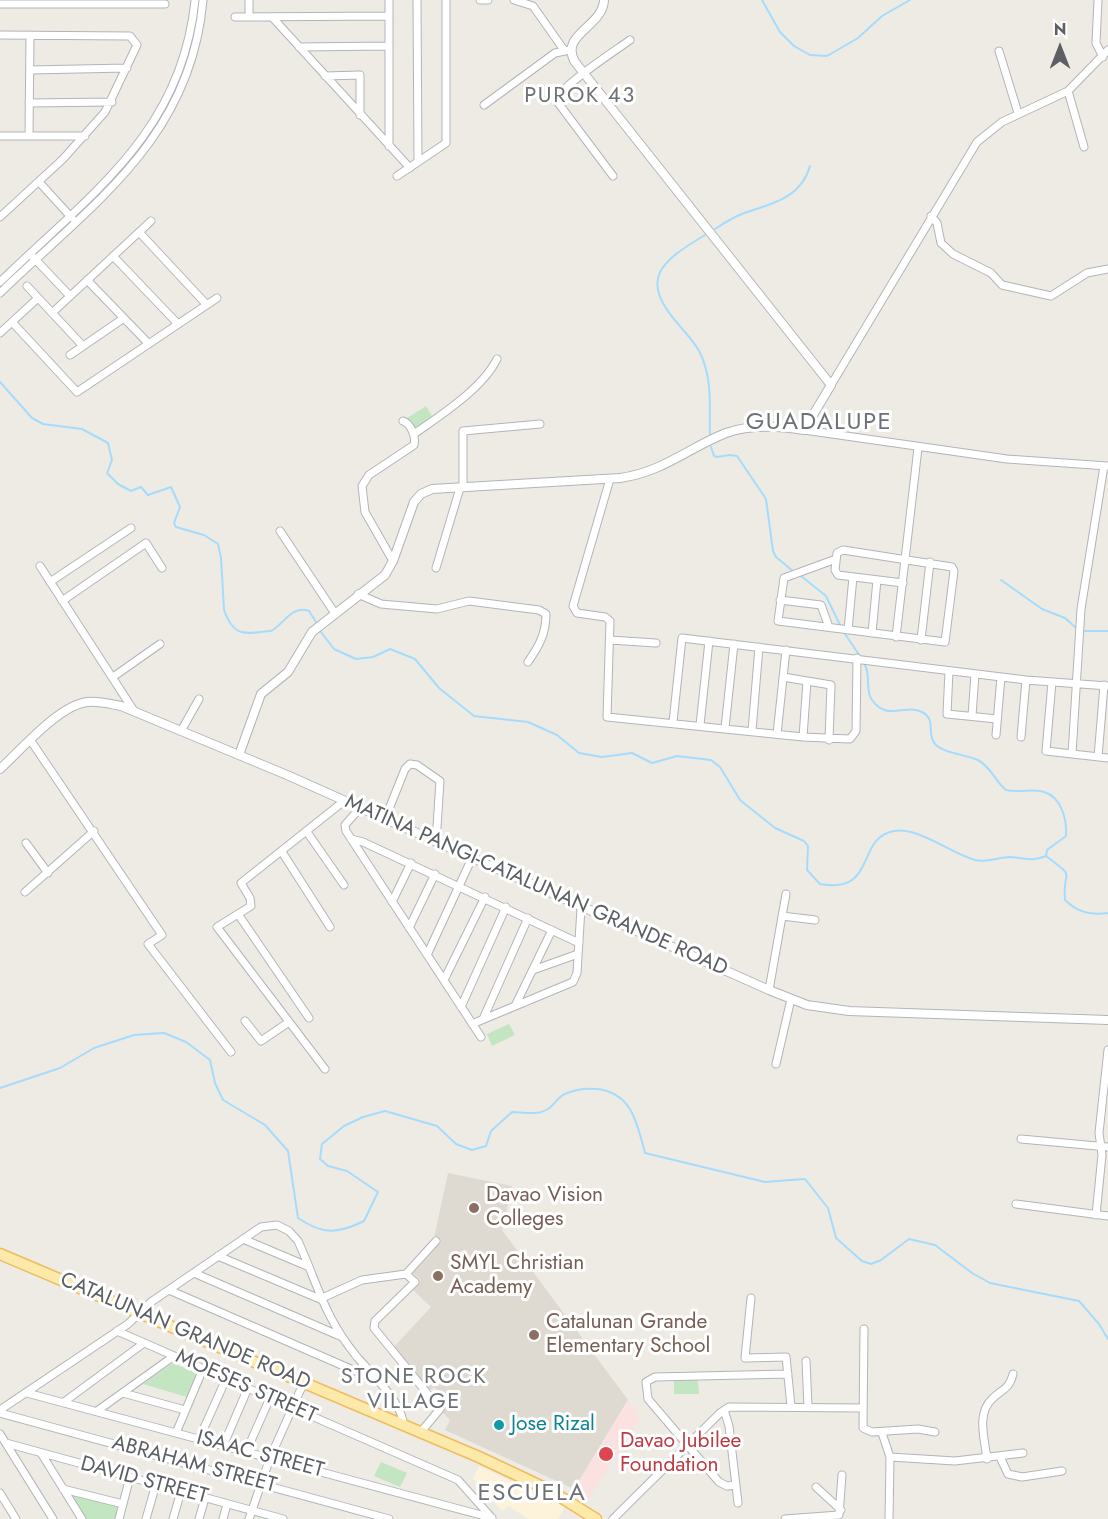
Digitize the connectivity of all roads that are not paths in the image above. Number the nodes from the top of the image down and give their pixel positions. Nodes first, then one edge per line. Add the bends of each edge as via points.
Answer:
1 (195, 0) edge
2 (203, 0) edge
3 (249, 0) edge
4 (389, 0) edge
5 (417, 0) edge
6 (446, 0) edge
7 (480, 0) edge
8 (488, 0) edge
9 (514, 0) edge
10 (604, 0) edge
11 (1098, 0) edge
12 (27, 2) edge
13 (56, 2) edge
14 (84, 2) edge
15 (150, 2) edge
16 (0, 3) edge
17 (165, 4) dead end
18 (389, 16) junction
19 (236, 17) dead end
20 (249, 17) junction
21 (272, 17) junction
22 (0, 35) edge
23 (30, 35) junction
24 (630, 40) dead end
25 (389, 46) junction
26 (299, 47) junction
27 (567, 50) junction
28 (1108, 50) edge
29 (999, 51) dead end
30 (184, 54) junction
31 (192, 57) junction
32 (1103, 57) junction
33 (127, 68) junction
34 (30, 70) junction
35 (584, 73) junction
36 (325, 76) junction
37 (1068, 91) junction
38 (112, 102) junction
39 (29, 103) junction
40 (484, 105) dead end
41 (1018, 113) junction
42 (360, 115) junction
43 (153, 125) junction
44 (160, 129) junction
45 (0, 136) edge
46 (29, 136) junction
47 (85, 136) junction
48 (389, 146) junction
49 (1084, 147) dead end
50 (418, 162) junction
51 (410, 168) junction
52 (397, 176) dead end
53 (613, 176) dead end
54 (39, 182) junction
55 (70, 216) junction
56 (931, 216) junction
57 (0, 217) edge
58 (151, 221) dead end
59 (76, 222) junction
60 (139, 232) junction
61 (29, 253) junction
62 (113, 256) junction
63 (35, 259) junction
64 (1108, 269) edge
65 (87, 280) junction
66 (0, 282) edge
67 (27, 286) dead end
68 (0, 293) edge
69 (70, 296) junction
70 (38, 298) junction
71 (217, 298) dead end
72 (207, 305) junction
73 (52, 313) junction
74 (124, 318) junction
75 (12, 322) junction
76 (178, 324) junction
77 (0, 333) edge
78 (149, 344) junction
79 (83, 346) junction
80 (70, 355) dead end
81 (497, 359) dead end
82 (831, 385) junction
83 (403, 421) dead end
84 (540, 424) dead end
85 (804, 430) junction
86 (414, 434) junction
87 (918, 448) junction
88 (1106, 466) edge
89 (609, 479) junction
90 (462, 488) junction
91 (132, 528) dead end
92 (280, 531) dead end
93 (836, 559) junction
94 (905, 559) junction
95 (393, 561) junction
96 (930, 562) junction
97 (40, 566) dead end
98 (162, 568) dead end
99 (436, 568) dead end
100 (853, 577) junction
101 (878, 580) junction
102 (50, 582) junction
103 (903, 583) junction
104 (358, 594) junction
105 (780, 600) junction
106 (62, 601) junction
107 (334, 612) junction
108 (829, 627) junction
109 (848, 630) junction
110 (872, 633) junction
111 (896, 637) junction
112 (610, 640) junction
113 (921, 640) junction
114 (710, 641) junction
115 (656, 643) dead end
116 (160, 644) dead end
117 (734, 644) junction
118 (759, 647) junction
119 (786, 650) junction
120 (857, 658) junction
121 (528, 662) dead end
122 (950, 670) junction
123 (975, 674) junction
124 (113, 677) junction
125 (783, 677) junction
126 (1001, 677) junction
127 (1026, 680) junction
128 (807, 681) junction
129 (1052, 682) junction
130 (1078, 684) junction
131 (1106, 685) edge
132 (199, 699) dead end
133 (134, 711) junction
134 (972, 716) junction
135 (997, 719) junction
136 (673, 722) junction
137 (700, 725) junction
138 (725, 728) junction
139 (181, 731) junction
140 (752, 731) junction
141 (777, 734) junction
142 (996, 735) dead end
143 (803, 737) junction
144 (1021, 737) dead end
145 (829, 740) junction
146 (31, 741) junction
147 (1072, 754) junction
148 (239, 755) junction
149 (1098, 757) junction
150 (1108, 758) edge
151 (0, 770) edge
152 (344, 801) junction
153 (360, 808) junction
154 (385, 819) junction
155 (94, 831) junction
156 (307, 832) junction
157 (351, 840) junction
158 (436, 842) junction
159 (26, 843) dead end
160 (282, 852) junction
161 (472, 858) junction
162 (411, 863) junction
163 (48, 873) junction
164 (435, 874) junction
165 (344, 885) dead end
166 (460, 885) junction
167 (25, 892) dead end
168 (786, 894) dead end
169 (485, 897) junction
170 (392, 903) junction
171 (506, 907) junction
172 (581, 908) junction
173 (238, 914) junction
174 (782, 916) junction
175 (528, 918) junction
176 (815, 920) dead end
177 (330, 927) dead end
178 (409, 928) junction
179 (552, 930) junction
180 (579, 942) junction
181 (578, 954) junction
182 (427, 955) junction
183 (533, 970) junction
184 (444, 980) junction
185 (768, 990) junction
186 (791, 999) junction
187 (516, 1006) junction
188 (461, 1007) junction
189 (309, 1018) dead end
190 (483, 1019) junction
191 (1108, 1020) edge
192 (245, 1021) dead end
193 (289, 1022) junction
194 (472, 1024) junction
195 (481, 1037) dead end
196 (1108, 1050) edge
197 (231, 1052) dead end
198 (776, 1064) dead end
199 (325, 1069) dead end
200 (1021, 1139) dead end
201 (1105, 1147) edge
202 (1016, 1204) dead end
203 (1096, 1215) junction
204 (1108, 1216) edge
205 (243, 1239) junction
206 (436, 1241) dead end
207 (0, 1254) edge
208 (218, 1256) junction
209 (307, 1266) junction
210 (194, 1273) junction
211 (406, 1274) junction
212 (169, 1290) junction
213 (751, 1298) dead end
214 (320, 1299) junction
215 (141, 1313) junction
216 (864, 1329) dead end
217 (117, 1331) junction
218 (341, 1336) junction
219 (144, 1343) junction
220 (174, 1356) junction
221 (806, 1361) dead end
222 (203, 1369) junction
223 (788, 1374) junction
224 (1013, 1374) dead end
225 (226, 1379) junction
226 (378, 1381) junction
227 (304, 1382) junction
228 (248, 1388) junction
229 (27, 1392) junction
230 (123, 1393) junction
231 (270, 1398) junction
232 (64, 1402) junction
233 (791, 1406) junction
234 (808, 1406) junction
235 (293, 1408) junction
236 (863, 1408) junction
237 (185, 1410) junction
238 (724, 1410) junction
239 (0, 1411) edge
240 (97, 1411) junction
241 (403, 1426) junction
242 (882, 1432) junction
243 (935, 1432) dead end
244 (176, 1433) junction
245 (420, 1433) junction
246 (0, 1434) edge
247 (199, 1439) junction
248 (6, 1443) junction
249 (687, 1445) junction
250 (223, 1446) junction
251 (246, 1452) junction
252 (41, 1453) junction
253 (1023, 1453) dead end
254 (890, 1457) junction
255 (1000, 1457) junction
256 (270, 1458) junction
257 (987, 1459) junction
258 (1062, 1471) dead end
259 (842, 1475) dead end
260 (130, 1477) junction
261 (156, 1484) junction
262 (261, 1484) junction
263 (736, 1485) junction
264 (816, 1487) dead end
265 (63, 1489) junction
266 (181, 1491) junction
267 (0, 1493) edge
268 (205, 1498) junction
269 (738, 1503) dead end
270 (123, 1504) junction
271 (227, 1504) junction
272 (252, 1510) junction
273 (841, 1510) junction
274 (16, 1519) edge
275 (53, 1519) edge
276 (82, 1519) edge
277 (118, 1519) edge
278 (146, 1519) edge
279 (173, 1519) edge
280 (199, 1519) edge
281 (223, 1519) edge
282 (249, 1519) edge
283 (279, 1519) edge
284 (388, 1519) edge
285 (492, 1519) edge
286 (596, 1519) edge
287 (613, 1519) edge
288 (785, 1519) edge
289 (889, 1519) edge

1 - 30 street
2 - 31 street
3 - 20 street
4 - 18 street
5 - 50 street
6 - 50 street via 446,143
7 - 8 street
9 - 27 street via 533,6
10 - 27 street via 601,14
11 - 32 street via 1096,43
12 - 13 street
12 - 16 street
13 - 14 street
14 - 15 street
15 - 17 street
18 - 21 street
18 - 25 street
19 - 20 street
20 - 21 street
21 - 26 street
22 - 23 street
23 - 33 street via 130,36 137,45
23 - 34 street
24 - 35 street
25 - 26 street
25 - 48 street
26 - 36 street
27 - 35 street
27 - 40 street via 555,52
28 - 32 street
29 - 41 street
30 - 31 street
30 - 43 street
31 - 44 street via 179,94
32 - 37 street
33 - 34 street
33 - 38 street
34 - 39 street
35 - 53 street via 556,100
35 - 82 street
36 - 42 street
36 - 42 street via 360,75
37 - 41 street
37 - 49 street
38 - 39 street
38 - 47 street
39 - 46 street
41 - 56 street via 977,142
42 - 48 street
43 - 44 street
43 - 55 street via 117,170
44 - 59 street via 124,176
45 - 46 street
46 - 47 street
47 - 54 street
48 - 51 street
50 - 51 street
51 - 52 street
54 - 55 street
54 - 57 street
55 - 59 street
55 - 61 street
56 - 64 street via 946,249 991,273 1009,288 1051,296 1087,273
56 - 82 street
58 - 60 street
59 - 63 street
60 - 62 street
60 - 72 street
61 - 63 street
61 - 66 street
62 - 65 street
62 - 76 street
63 - 68 street
63 - 69 street
65 - 69 street
65 - 74 street
67 - 70 street
69 - 73 street
70 - 73 street
70 - 75 street
71 - 72 street
72 - 76 street
73 - 79 street
74 - 78 street
74 - 79 street
75 - 77 street
75 - 78 street via 77,392
76 - 78 street
79 - 80 street
81 - 86 street via 455,404
82 - 85 street
83 - 86 street
84 - 90 street via 463,431
85 - 87 street
85 - 89 street via 764,427 727,433 660,468
86 - 95 street via 410,450 369,475 362,486 365,512
87 - 88 street
87 - 94 street
88 - 130 street via 1081,609
89 - 90 street
89 - 112 street via 573,609 577,614 609,619
90 - 95 street via 432,489 417,498
90 - 99 street
91 - 102 street
92 - 107 street
93 - 94 street via 840,550
93 - 100 street via 836,574
93 - 105 street via 787,576 782,582
94 - 96 street
94 - 103 street
95 - 104 street via 385,576
96 - 113 street
96 - 113 street via 953,569 948,637 944,642
97 - 102 street
98 - 106 street via 146,543
100 - 101 street
100 - 109 street
101 - 103 street
101 - 110 street
102 - 106 street
103 - 111 street
104 - 107 street
104 - 121 street via 381,604 437,609 469,601 539,610 546,614 542,643
105 - 108 street via 821,605
105 - 108 street via 780,623
106 - 124 street
107 - 148 street via 312,632 288,672 261,694
108 - 109 street
109 - 110 street
110 - 111 street
111 - 113 street
112 - 115 street
112 - 136 street via 607,717
114 - 117 street
114 - 136 street via 682,638
114 - 137 street
116 - 124 street
117 - 118 street
117 - 138 street
118 - 119 street
118 - 140 street
119 - 120 street
119 - 125 street
120 - 122 street
120 - 145 street via 855,735 850,740
122 - 123 street
122 - 134 street via 947,714
123 - 126 street
123 - 134 street
124 - 133 street
125 - 128 street
125 - 141 street
126 - 127 street
126 - 135 street
127 - 129 street
127 - 144 street
128 - 143 street
128 - 145 street via 832,688
129 - 130 street
129 - 147 street via 1046,751
130 - 131 street
130 - 147 street
131 - 149 street
132 - 139 street
133 - 139 street, MATINA PANGI-CATALUNAN GRANDE ROAD
133 - 146 street, MATINA PANGI-CATALUNAN GRANDE ROAD via 101,702 78,704
134 - 135 street
135 - 142 street
136 - 137 street
137 - 138 street
138 - 140 street
139 - 148 street, MATINA PANGI-CATALUNAN GRANDE ROAD
140 - 141 street
141 - 143 street
143 - 145 street
146 - 151 street, MATINA PANGI-CATALUNAN GRANDE ROAD
146 - 155 street
147 - 149 street
148 - 152 street, MATINA PANGI-CATALUNAN GRANDE ROAD
149 - 150 street
152 - 153 street, MATINA PANGI-CATALUNAN GRANDE ROAD
152 - 156 street
153 - 154 street, MATINA PANGI-CATALUNAN GRANDE ROAD
153 - 157 street via 345,827
154 - 158 street, MATINA PANGI-CATALUNAN GRANDE ROAD
154 - 158 street via 405,769 410,764 417,765 437,777 442,786
155 - 163 street
155 - 197 street via 162,935 148,944
156 - 160 street
156 - 165 street
157 - 162 street
157 - 170 street
158 - 161 street, MATINA PANGI-CATALUNAN GRANDE ROAD
159 - 163 street
160 - 173 street via 241,883 251,904
160 - 177 street
161 - 166 street
161 - 172 street, MATINA PANGI-CATALUNAN GRANDE ROAD
162 - 164 street
162 - 170 street
163 - 167 street
164 - 166 street
164 - 178 street
166 - 169 street
166 - 182 street
168 - 174 street
169 - 171 street
169 - 184 street
170 - 178 street
171 - 175 street
171 - 188 street
172 - 180 street
172 - 185 street, MATINA PANGI-CATALUNAN GRANDE ROAD
173 - 189 street
173 - 193 street via 217,927
174 - 176 street
174 - 185 street
175 - 179 street
175 - 190 street
178 - 182 street
179 - 180 street
179 - 183 street
180 - 181 street
181 - 183 street
181 - 187 street via 575,979
182 - 184 street
183 - 187 street
184 - 188 street
185 - 186 street, MATINA PANGI-CATALUNAN GRANDE ROAD
186 - 191 street, MATINA PANGI-CATALUNAN GRANDE ROAD via 841,1011
186 - 198 street
187 - 190 street
188 - 194 street
190 - 194 street
192 - 193 street via 261,1041
193 - 199 street
194 - 195 street
196 - 201 street via 1099,1133
200 - 201 street
201 - 203 street
202 - 203 street
203 - 204 street
205 - 208 street
205 - 209 street
205 - 209 street via 267,1225 283,1228 298,1241
206 - 211 street
207 - 215 main road, CATALUNAN GRANDE ROAD
208 - 210 street
208 - 214 street
209 - 214 street
210 - 212 street
210 - 218 street
211 - 214 street via 362,1280
211 - 245 street via 415,1282 375,1320 374,1328 440,1408
212 - 215 street
212 - 226 street
213 - 223 street via 745,1358 786,1357
214 - 218 street
215 - 217 street
215 - 227 main road, CATALUNAN GRANDE ROAD
216 - 236 street
217 - 219 street, MOESES STREET
217 - 229 street
218 - 226 street
219 - 220 street, MOESES STREET
219 - 232 street
220 - 222 street, MOESES STREET
220 - 230 street
221 - 234 street
222 - 225 street, MOESES STREET
222 - 237 street
223 - 233 street
223 - 249 street via 649,1380 645,1389 648,1399
224 - 257 street via 1009,1387 992,1398 983,1415
225 - 228 street, MOESES STREET
225 - 247 street
226 - 241 street via 402,1413
227 - 235 street
227 - 241 main road, CATALUNAN GRANDE ROAD
228 - 231 street, MOESES STREET
228 - 250 street
229 - 232 street, ISAAC STREET
229 - 239 street
230 - 237 street
230 - 240 street
231 - 235 street, MOESES STREET
231 - 251 street
232 - 240 street, ISAAC STREET
233 - 234 street
233 - 238 street via 734,1406
234 - 236 street
235 - 256 street
235 - 285 street, MOESES STREET via 458,1480
236 - 242 street via 864,1428
237 - 244 street
238 - 249 street
238 - 263 street
239 - 262 street, ABRAHAM STREET
240 - 244 street, ISAAC STREET
241 - 245 main road, CATALUNAN GRANDE ROAD
242 - 243 street
242 - 254 street
244 - 247 street, ISAAC STREET
245 - 286 main road, CATALUNAN GRANDE ROAD via 526,1479
246 - 248 street
247 - 250 street, ISAAC STREET
248 - 252 street, DAVID STREET
248 - 275 street
249 - 263 street via 719,1482
249 - 287 street
250 - 251 street, ISAAC STREET
251 - 256 street, ISAAC STREET
252 - 260 street, DAVID STREET
252 - 265 street
253 - 255 street
254 - 257 street
254 - 289 street
255 - 257 street
255 - 258 street via 1008,1474 1015,1477
256 - 262 street
256 - 285 street, ISAAC STREET
259 - 273 street
260 - 261 street, DAVID STREET
260 - 270 street
261 - 266 street, DAVID STREET
261 - 278 street
262 - 272 street
262 - 284 street, ABRAHAM STREET
263 - 269 street
264 - 273 street
265 - 270 street
265 - 276 street
266 - 268 street, DAVID STREET
266 - 279 street
267 - 274 street
268 - 271 street, DAVID STREET
268 - 280 street
270 - 277 street
271 - 272 street, DAVID STREET
271 - 281 street
272 - 282 street
272 - 283 street, DAVID STREET
273 - 288 street via 835,1516

